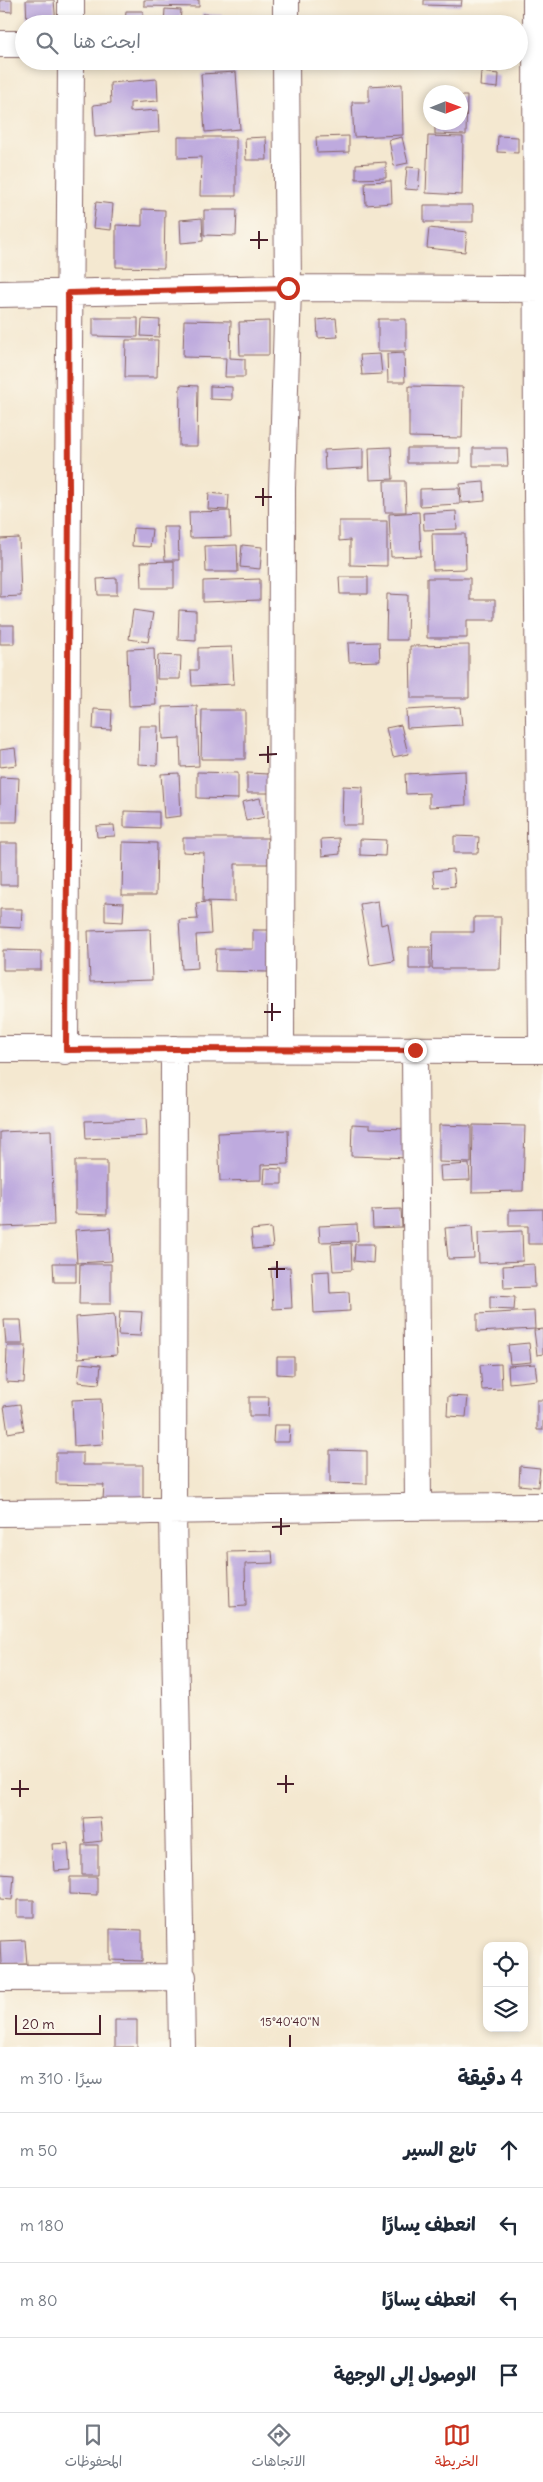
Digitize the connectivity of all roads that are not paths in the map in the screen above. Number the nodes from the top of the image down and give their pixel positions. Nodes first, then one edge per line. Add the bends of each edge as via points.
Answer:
1 (71, 0) edge
2 (286, 0) edge
3 (536, 0) edge
4 (71, 15) edge
5 (286, 15) edge
6 (540, 42) edge
7 (0, 44) edge
8 (15, 44) edge
9 (71, 70) edge
10 (286, 70) edge
11 (288, 288) junction
12 (540, 289) edge
13 (68, 293) junction
14 (0, 294) edge
15 (540, 492) edge
16 (0, 1049) edge
17 (174, 1049) junction
18 (66, 1050) junction
19 (281, 1050) junction
20 (415, 1050) junction
21 (543, 1050) edge
22 (418, 1506) junction
23 (543, 1506) edge
24 (173, 1512) junction
25 (0, 1513) edge
26 (182, 1977) junction
27 (0, 1978) edge
28 (182, 2047) edge

1 - 4 street
2 - 5 street
3 - 6 street
6 - 12 street
7 - 8 street
9 - 13 street
10 - 11 street
11 - 12 street
11 - 13 street
11 - 19 street via 282,488
12 - 15 street
13 - 14 street
13 - 18 street
15 - 21 street
16 - 18 street
17 - 18 street
17 - 19 street
17 - 24 street
19 - 20 street
20 - 21 street
20 - 22 street
22 - 23 street
22 - 24 street
24 - 25 street
24 - 26 street
26 - 27 street
26 - 28 street

